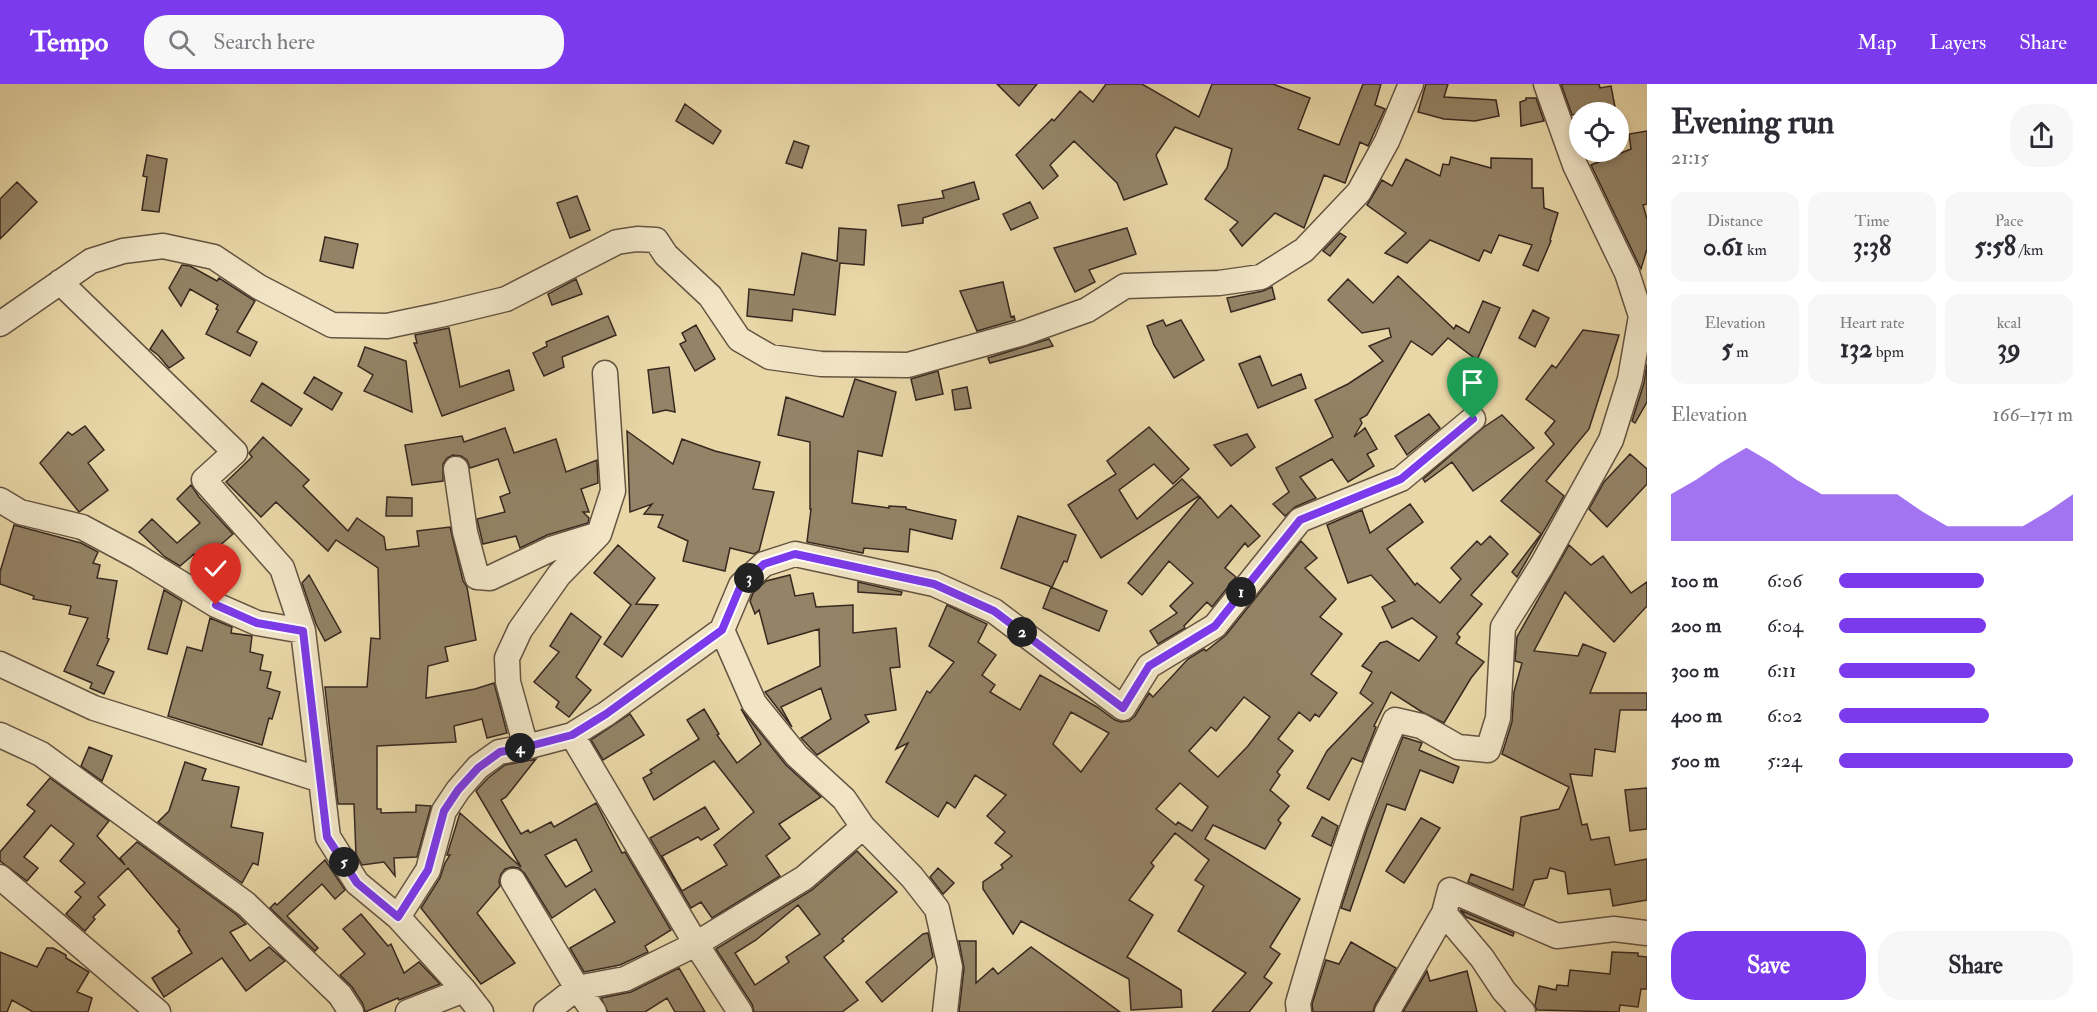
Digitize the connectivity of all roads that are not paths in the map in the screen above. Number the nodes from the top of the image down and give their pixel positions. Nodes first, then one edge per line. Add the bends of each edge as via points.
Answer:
1 (1411, 84) edge
2 (1546, 84) edge
3 (60, 282) junction
4 (0, 324) edge
5 (604, 373) dead end
6 (1473, 419) dead end
7 (456, 469) dead end
8 (0, 500) edge
9 (599, 534) junction
10 (722, 630) junction
11 (303, 631) junction
12 (0, 664) edge
13 (0, 735) edge
14 (572, 735) junction
15 (526, 747) junction
16 (321, 780) junction
17 (863, 827) junction
18 (0, 877) edge
19 (513, 881) dead end
20 (1444, 913) junction
21 (398, 917) junction
22 (1647, 933) edge
23 (696, 944) junction
24 (577, 988) junction
25 (464, 990) junction
26 (158, 1012) edge
27 (351, 1012) edge
28 (408, 1012) edge
29 (481, 1012) edge
30 (546, 1012) edge
31 (594, 1012) edge
32 (740, 1012) edge
33 (945, 1012) edge
34 (1299, 1012) edge
35 (1387, 1012) edge
36 (1523, 1012) edge

1 - 3 street via 1387,141 1359,192 1304,250 1261,277 1219,283 1125,286 1077,314 908,365 821,364 770,357 739,339 710,296 666,255 656,240 617,242 506,299 387,326 332,325 259,287 214,257 163,246 123,251 91,261
2 - 34 street via 1575,165 1627,273 1641,316 1630,379 1611,441 1503,627 1498,718 1488,750 1458,747 1421,726 1395,720 1329,896 1298,1003
3 - 4 street
3 - 11 street via 235,452 204,480 282,567
5 - 9 street via 613,491
6 - 10 street via 1401,479 1300,520 1215,626 1149,666 1123,708 994,611 934,584 795,554 764,564 741,585
7 - 9 street via 465,532 477,577 490,578 552,549
8 - 11 street via 20,512 82,527 216,605 257,623
9 - 15 street via 559,575 520,630 507,658 508,682
10 - 14 street
10 - 17 street via 754,703 797,756 844,799
11 - 16 street
12 - 16 street via 94,708
13 - 27 street via 41,754 246,904 340,995
14 - 15 street
14 - 23 street
15 - 21 street via 500,752 458,790 444,811 428,870
16 - 21 street via 327,837 357,883
17 - 23 street via 804,878
17 - 33 street via 937,909 950,967
18 - 26 street
19 - 24 street
20 - 22 street via 1450,890 1557,936 1614,929
20 - 35 street
20 - 36 street
21 - 25 street
23 - 24 street via 625,979
23 - 32 street
24 - 30 street
24 - 31 street
25 - 28 street
25 - 29 street

